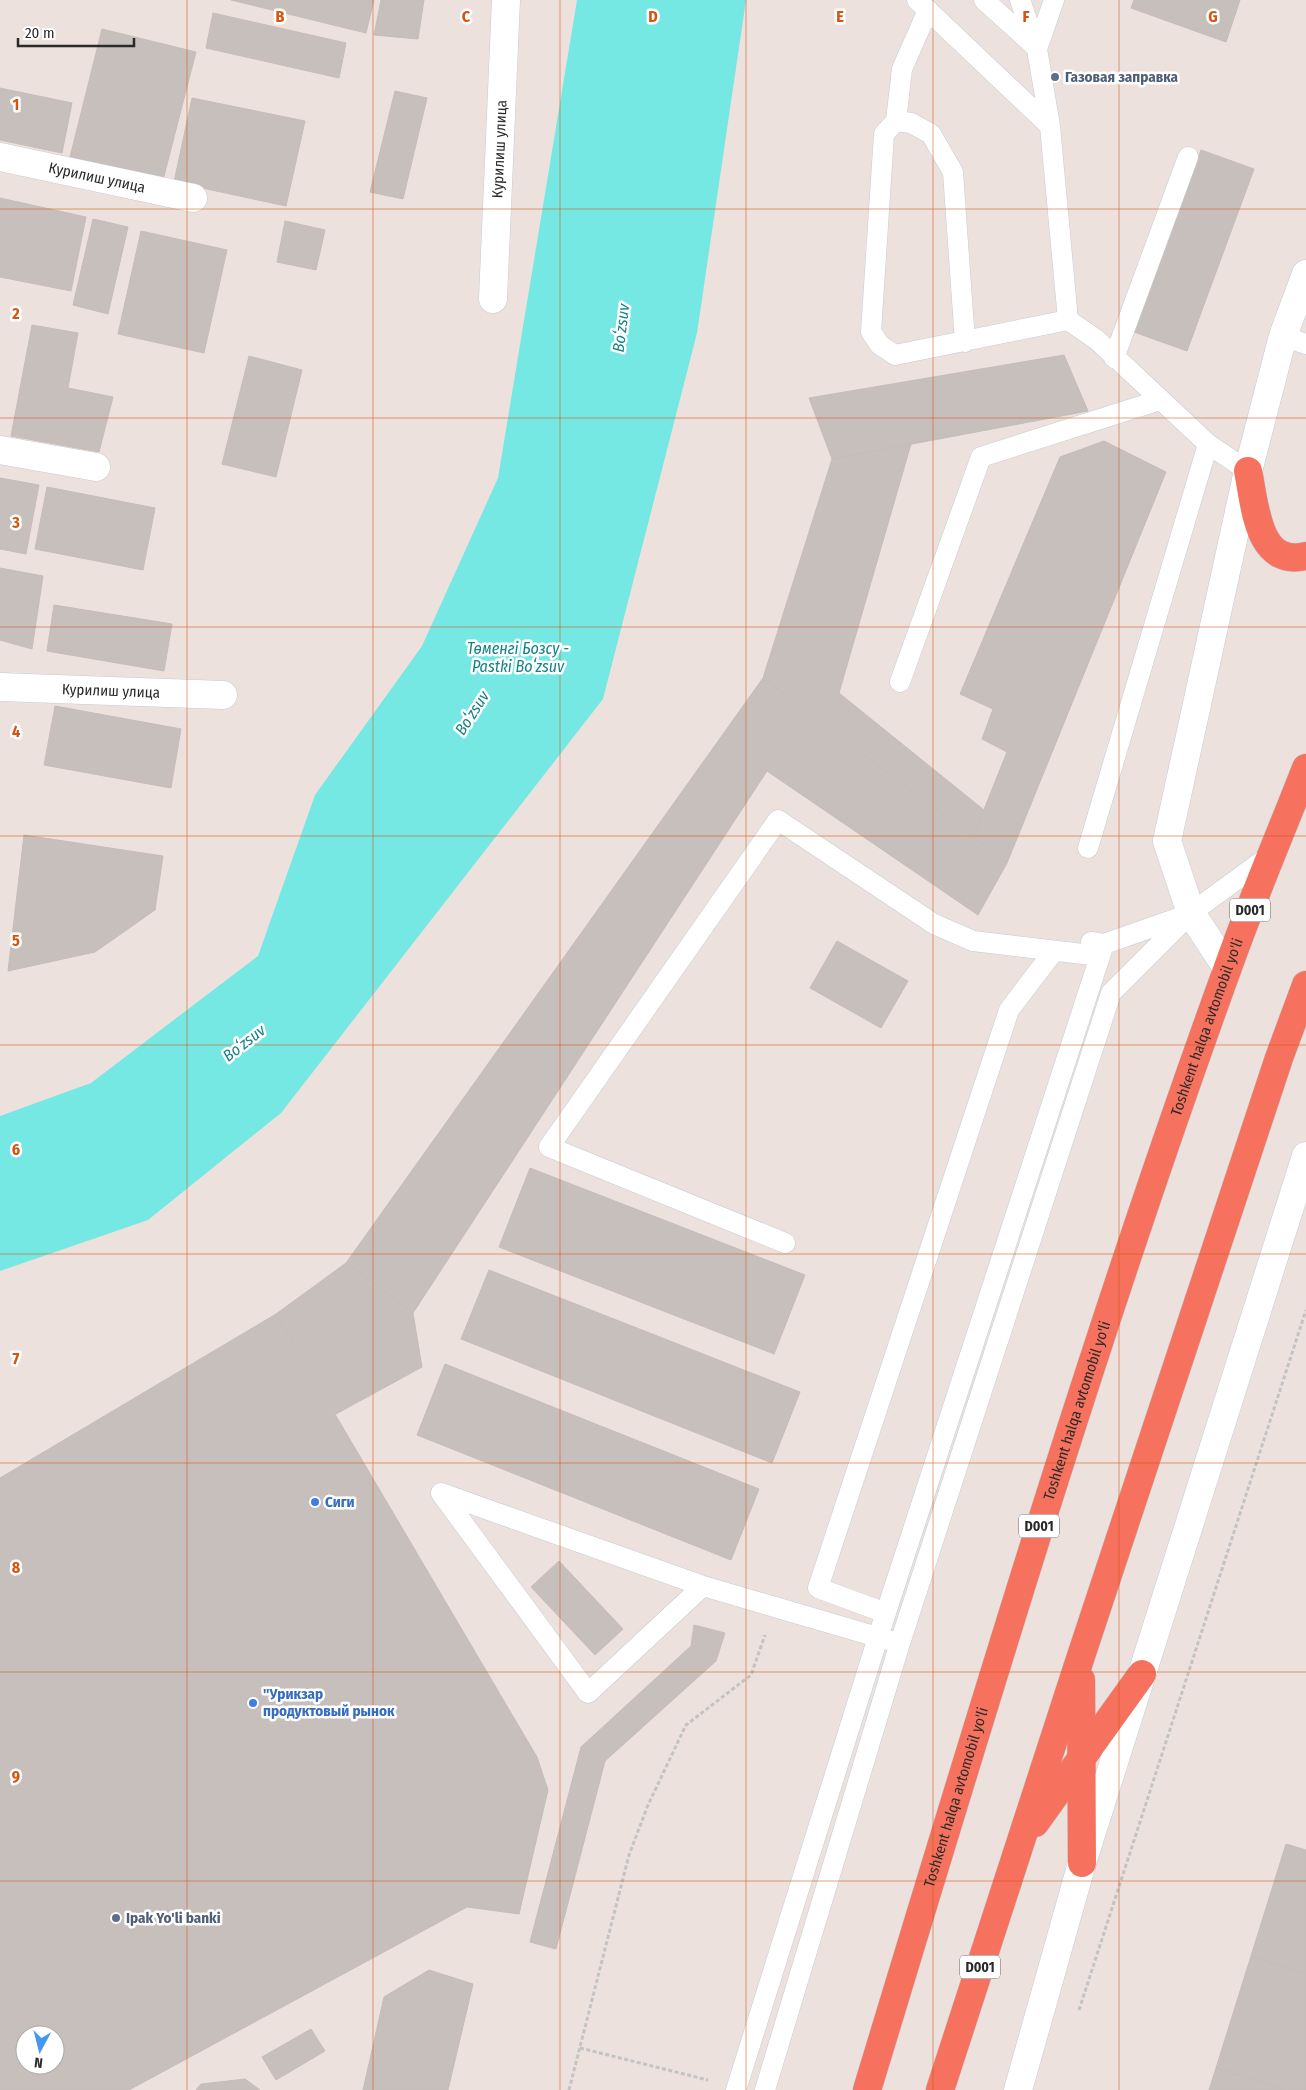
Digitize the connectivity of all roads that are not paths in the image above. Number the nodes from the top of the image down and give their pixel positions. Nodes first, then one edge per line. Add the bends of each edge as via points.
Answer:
1 (506, 0) edge
2 (984, 0) edge
3 (1020, 0) edge
4 (1054, 0) edge
5 (922, 5) edge
6 (1038, 48) junction
7 (896, 122) junction
8 (1050, 126) junction
9 (0, 156) edge
10 (1188, 157) dead end
11 (193, 198) dead end
12 (1306, 274) edge
13 (493, 299) dead end
14 (1068, 320) junction
15 (1295, 340) edge
16 (965, 342) junction
17 (1114, 358) junction
18 (1160, 400) junction
19 (1208, 444) junction
20 (0, 450) edge
21 (96, 467) dead end
22 (1248, 471) junction
23 (1306, 556) edge
24 (900, 682) dead end
25 (0, 687) edge
26 (223, 695) dead end
27 (1306, 768) edge
28 (1088, 848) dead end
29 (1272, 854) junction
30 (1191, 913) junction
31 (934, 924) junction
32 (1102, 950) junction
33 (1054, 951) junction
34 (1228, 968) junction
35 (1306, 985) edge
36 (1306, 1158) edge
37 (785, 1243) dead end
38 (703, 1586) junction
39 (886, 1613) junction
40 (878, 1637) junction
41 (900, 1643) junction
42 (1081, 1656) junction
43 (1142, 1674) junction
44 (1081, 1758) junction
45 (1020, 1845) junction
46 (1082, 1863) junction
47 (736, 2090) edge
48 (765, 2090) edge
49 (867, 2090) edge
50 (940, 2090) edge
51 (1018, 2090) edge

1 - 13 street, Курилиш улица
2 - 6 lane
3 - 6 lane
4 - 6 lane
5 - 7 lane via 902,69
5 - 8 lane
6 - 8 lane
7 - 16 lane via 911,123 931,134 953,172
7 - 16 lane via 884,134 872,332 880,345 895,355
8 - 14 lane
9 - 11 street, Курилиш улица
10 - 17 lane
12 - 15 street
14 - 16 lane
14 - 17 lane via 1097,340
15 - 22 street
17 - 18 lane
18 - 19 lane
18 - 24 lane via 982,457
19 - 22 lane
19 - 28 lane
20 - 21 street
22 - 23 highway via 1261,530 1269,547 1284,557
22 - 30 street via 1166,841
25 - 26 street, Курилиш улица
27 - 29 highway, Toshkent halqa avtomobil yo'li / D001
29 - 30 lane
29 - 34 highway, Toshkent halqa avtomobil yo'li / D001
30 - 32 lane
30 - 34 street
30 - 41 lane via 1111,993
31 - 32 lane
31 - 33 lane via 973,941
31 - 37 lane via 778,820 548,1147
32 - 33 lane
32 - 39 lane
33 - 39 lane via 1009,1010 818,1588
34 - 49 highway, Toshkent halqa avtomobil yo'li / D001 via 1047,1500
35 - 42 highway, D001
36 - 43 street
38 - 38 lane via 479,1506 442,1493 588,1693
38 - 40 lane
39 - 40 lane
40 - 41 lane
40 - 47 lane
41 - 48 lane
42 - 44 highway
42 - 45 highway, D001
43 - 44 highway
43 - 46 street
44 - 45 highway
44 - 46 highway
45 - 50 highway, D001
46 - 51 street

